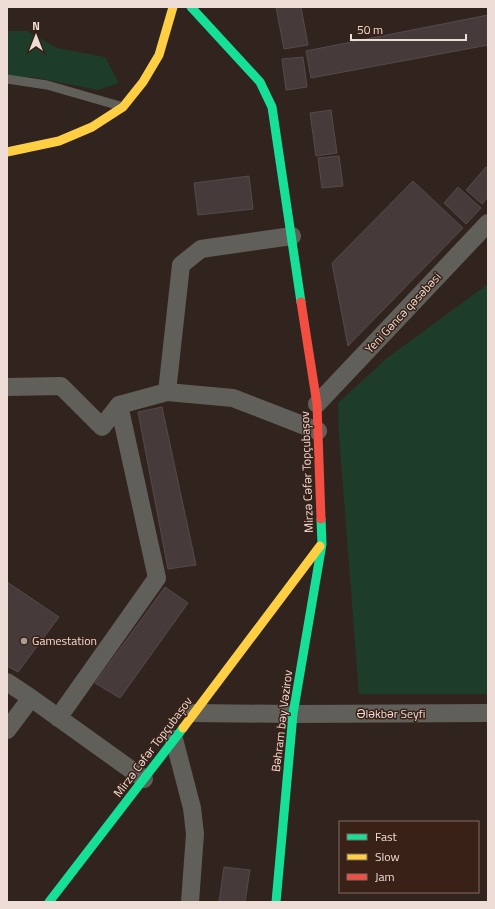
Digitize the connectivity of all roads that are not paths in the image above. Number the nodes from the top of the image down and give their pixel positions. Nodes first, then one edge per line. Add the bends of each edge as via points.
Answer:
1 (173, 7) edge
2 (191, 7) edge
3 (7, 79) edge
4 (123, 107) junction
5 (7, 152) edge
6 (488, 223) edge
7 (292, 236) junction
8 (7, 387) edge
9 (167, 392) junction
10 (318, 404) junction
11 (119, 405) junction
12 (318, 431) junction
13 (322, 544) junction
14 (7, 682) edge
15 (31, 698) junction
16 (194, 713) junction
17 (488, 713) edge
18 (293, 714) junction
19 (58, 718) junction
20 (7, 730) edge
21 (174, 739) junction
22 (144, 779) junction
23 (49, 902) edge
24 (190, 902) edge
25 (276, 902) edge

1 - 4 street via 159,55 143,82
2 - 7 street, Mirzə Cəfər Topçubaşov via 260,82 272,107
3 - 4 lane via 47,85
4 - 5 street via 92,127 59,141
6 - 10 street, Yeni Gəncə qəsəbəsi
7 - 9 street via 201,249 181,265
7 - 10 street, Mirzə Cəfər Topçubaşov
8 - 11 street via 61,386 102,427
9 - 11 street
9 - 12 street via 233,398
10 - 12 street, Mirzə Cəfər Topçubaşov
11 - 19 street via 157,578
12 - 13 street, Mirzə Cəfər Topçubaşov
13 - 16 street, Mirzə Cəfər Topçubaşov
13 - 18 street, Bəhram bəy Vəzirov
14 - 15 street
15 - 19 street
15 - 20 street
16 - 18 street, Ələkbər Seyfi
16 - 21 street, Mirzə Cəfər Topçubaşov
17 - 18 street, Ələkbər Seyfi
18 - 25 street, Bəhram bəy Vəzirov
19 - 22 street
21 - 22 street, Mirzə Cəfər Topçubaşov
21 - 24 street via 192,808 195,834
22 - 23 street, Mirzə Cəfər Topçubaşov

